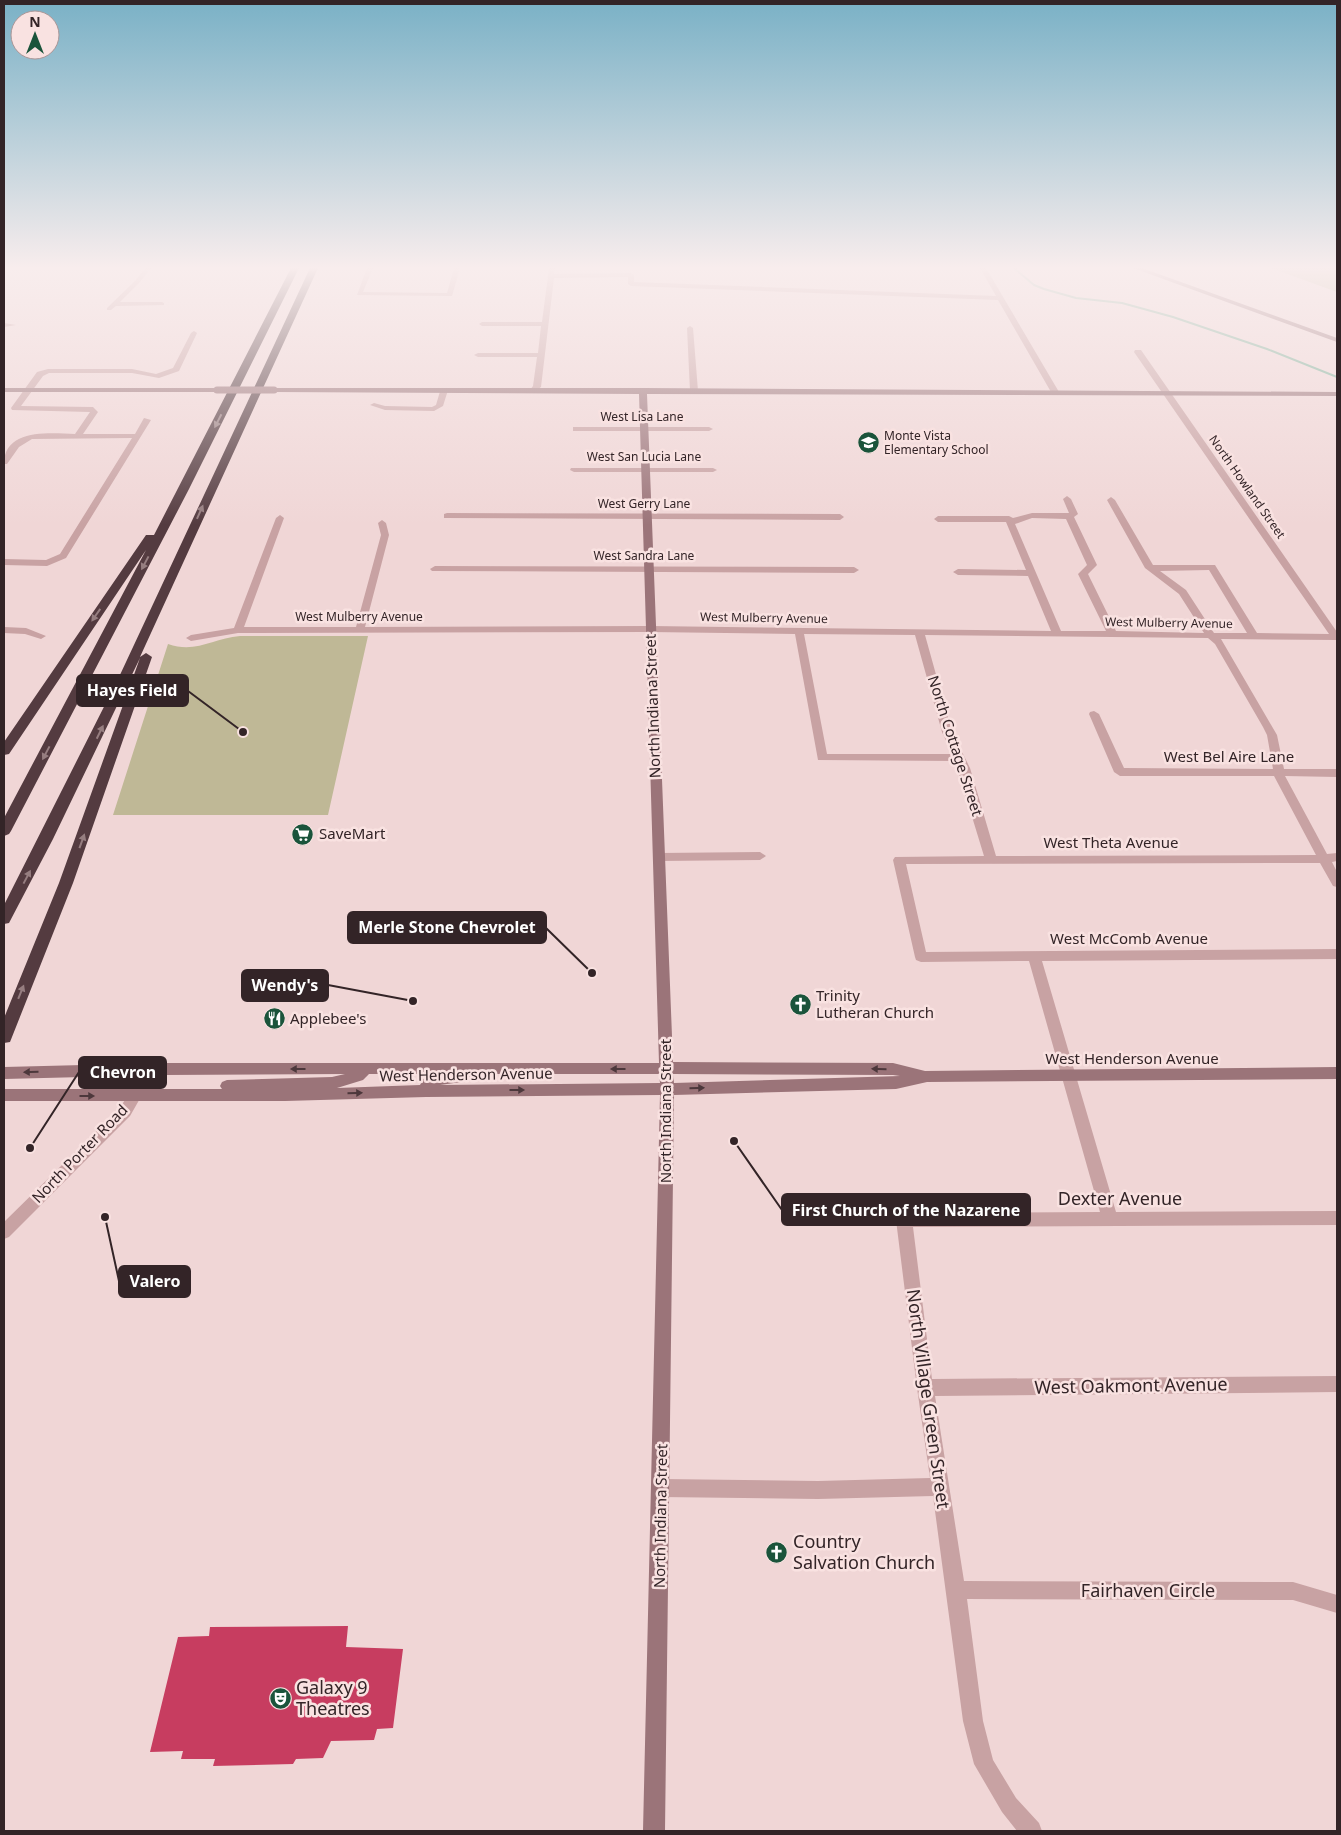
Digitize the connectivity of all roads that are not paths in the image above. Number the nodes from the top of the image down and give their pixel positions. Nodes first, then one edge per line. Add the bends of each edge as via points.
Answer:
1 (184, 354) edge
2 (252, 354) edge
3 (274, 354) edge
4 (692, 354) edge
5 (1033, 354) edge
6 (1139, 354) edge
7 (478, 355) dead end
8 (540, 356) joint
9 (4, 390) edge
10 (27, 390) junction
11 (444, 390) junction
12 (534, 390) junction
13 (643, 390) junction
14 (694, 391) junction
15 (1055, 392) junction
16 (1166, 393) junction
17 (1337, 394) edge
18 (374, 405) dead end
19 (147, 420) dead end
20 (644, 428) junction
21 (576, 429) dead end
22 (708, 429) dead end
23 (77, 436) junction
24 (136, 436) junction
25 (4, 462) edge
26 (574, 470) dead end
27 (646, 470) junction
28 (714, 470) dead end
29 (184, 488) junction
30 (1067, 498) dead end
31 (1111, 500) dead end
32 (447, 516) dead end
33 (647, 516) junction
34 (1069, 516) junction
35 (840, 517) dead end
36 (280, 518) dead end
37 (938, 518) dead end
38 (1009, 521) junction
39 (382, 523) dead end
40 (180, 557) junction
41 (4, 562) edge
42 (1151, 568) junction
43 (435, 569) dead end
44 (649, 569) junction
45 (854, 570) dead end
46 (958, 572) dead end
47 (1031, 572) junction
48 (360, 629) junction
49 (650, 629) junction
50 (4, 630) edge
51 (238, 630) junction
52 (799, 631) junction
53 (919, 632) junction
54 (1057, 634) junction
55 (1112, 634) junction
56 (41, 636) dead end
57 (1211, 636) junction
58 (1254, 637) junction
59 (191, 638) dead end
60 (1337, 638) edge
61 (1094, 714) dead end
62 (4, 751) edge
63 (959, 757) junction
64 (1278, 773) junction
65 (1337, 773) edge
66 (4, 831) edge
67 (659, 856) junction
68 (760, 856) dead end
69 (1337, 857) edge
70 (991, 859) junction
71 (1324, 859) junction
72 (1337, 883) edge
73 (4, 920) edge
74 (1337, 954) edge
75 (1034, 956) junction
76 (921, 957) joint
77 (4, 1037) edge
78 (667, 1068) junction
79 (366, 1069) junction
80 (528, 1069) junction
81 (145, 1070) junction
82 (4, 1073) edge
83 (1337, 1073) edge
84 (927, 1076) junction
85 (1069, 1076) junction
86 (668, 1089) junction
87 (426, 1090) junction
88 (4, 1095) edge
89 (135, 1095) junction
90 (193, 1095) junction
91 (1337, 1218) edge
92 (1110, 1219) junction
93 (904, 1220) joint
94 (4, 1232) edge
95 (1337, 1384) edge
96 (925, 1388) junction
97 (940, 1487) junction
98 (661, 1488) junction
99 (956, 1590) junction
100 (1337, 1604) edge
101 (654, 1831) edge
102 (1030, 1831) edge

1 - 10 street via 176,369 156,376 132,371 48,372 40,374
2 -> 29 highway
40 -> 3 highway
4 - 14 street
5 - 15 street
6 - 16 street, North Howland Street
7 - 8 street
8 - 12 street
9 - 10 street
10 - 11 street, bridge
10 - 23 street via 17,408 94,411
11 - 12 street
11 - 18 street via 439,406 434,409
12 - 13 street
13 - 14 street
13 - 20 street, North Indiana Street
14 - 15 street
15 - 16 street
16 - 17 street
16 - 60 street, North Howland Street
19 - 24 street
20 - 21 street, West Lisa Lane
20 - 22 street, West Lisa Lane
20 - 27 street, North Indiana Street
23 - 24 street
23 - 25 street via 24,439
24 - 41 street via 64,556 47,563
26 - 27 street, West San Lucia Lane
27 - 28 street, West San Lucia Lane
27 - 33 street, North Indiana Street
29 -> 62 highway
29 -> 66 highway
30 - 34 street via 1074,514
31 - 42 street
32 - 33 street, West Gerry Lane
33 - 35 street, West Gerry Lane
33 - 44 street, North Indiana Street
34 - 38 street via 1022,515
34 - 55 street via 1092,566 1083,574
36 - 51 street
37 - 38 street
38 - 47 street
39 - 48 street via 385,535
73 -> 40 highway via 85,764
77 -> 40 highway via 88,825 140,671 175,583
42 - 57 street via 1183,592
42 - 58 street via 1212,567
43 - 44 street, West Sandra Lane
44 - 45 street, West Sandra Lane
44 - 49 street, North Indiana Street
46 - 47 street
47 - 54 street
48 - 49 street, West Mulberry Avenue
48 - 51 street, West Mulberry Avenue
49 - 52 street, West Mulberry Avenue
49 - 67 street, North Indiana Street
50 - 56 street via 26,631
51 - 59 street, West Mulberry Avenue
52 - 53 street, West Mulberry Avenue
52 - 63 street via 822,758
53 - 54 street, West Mulberry Avenue
53 - 63 street, North Cottage Street via 948,732
54 - 55 street, West Mulberry Avenue
55 - 57 street, West Mulberry Avenue
57 - 58 street, West Mulberry Avenue
57 - 64 street via 1219,642 1268,727
58 - 60 street, West Mulberry Avenue
61 - 64 street, West Bel Aire Lane via 1120,772
63 - 70 street, North Cottage Street
64 - 65 street, West Bel Aire Lane
64 - 71 street
67 - 68 street
67 - 78 street, North Indiana Street
69 - 71 street, West Theta Avenue
70 - 71 street, West Theta Avenue
70 - 76 street, West Theta Avenue via 898,860
71 - 72 street
74 - 75 street, West McComb Avenue
75 - 76 street, West McComb Avenue
75 - 85 street
78 -> 80 street, West Henderson Avenue
84 -> 78 street, West Henderson Avenue via 893,1070
78 - 86 street, North Indiana Street
79 - 80 street, West Henderson Avenue
79 -> 81 street, West Henderson Avenue
79 - 90 street via 350,1080 332,1083 217,1087
80 - 87 street via 505,1075 447,1077 428,1083
81 -> 82 street, West Henderson Avenue
81 - 89 street, North Porter Road
83 - 85 street, West Henderson Avenue
84 - 85 street, West Henderson Avenue
86 -> 84 street, West Henderson Avenue via 896,1083
85 - 92 street
87 -> 86 street, West Henderson Avenue
86 - 98 street, North Indiana Street
90 -> 87 street, West Henderson Avenue
88 -> 89 street, West Henderson Avenue
89 - 90 street, West Henderson Avenue
89 - 94 street, North Porter Road via 125,1112
91 - 92 street, Dexter Avenue
92 - 93 street, Dexter Avenue
93 - 96 street, North Village Green Street
95 - 96 street, West Oakmont Avenue
96 - 97 street, North Village Green Street
97 - 98 street via 818,1490
97 - 99 street, North Village Green Street
98 - 101 street, North Indiana Street
99 - 100 street, Fairhaven Circle via 1293,1591
99 - 102 street, North Village Green Street via 973,1721 984,1764 1009,1805

